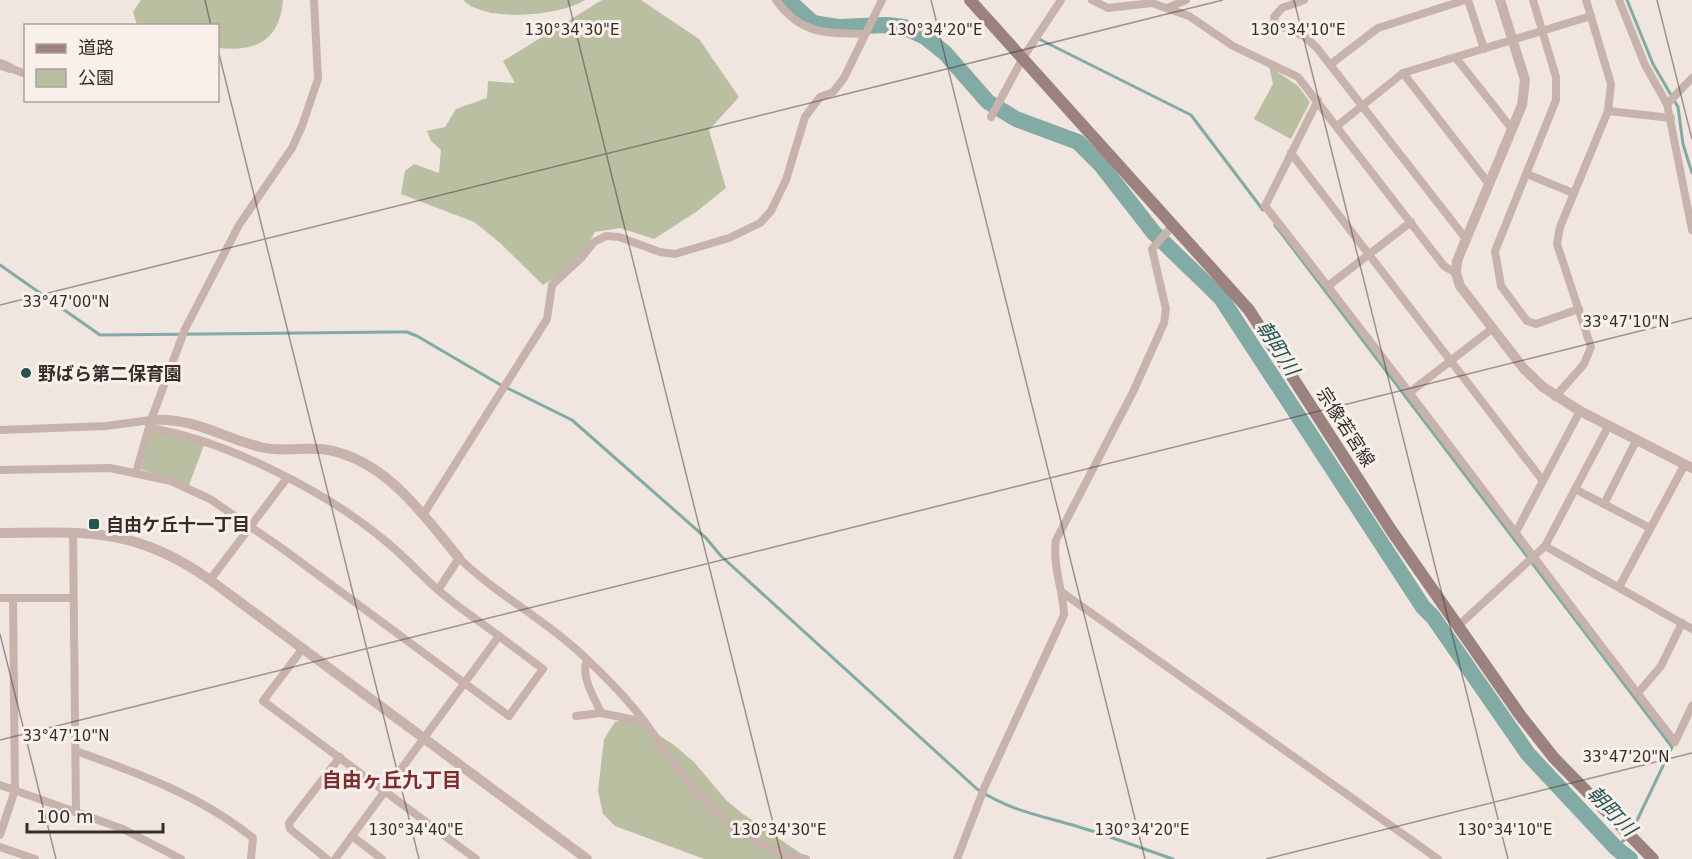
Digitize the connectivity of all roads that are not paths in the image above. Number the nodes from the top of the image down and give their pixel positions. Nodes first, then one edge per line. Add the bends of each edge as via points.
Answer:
1 (314, 0) edge
2 (776, 0) edge
3 (882, 0) edge
4 (970, 0) edge
5 (1061, 0) edge
6 (1092, 0) edge
7 (1186, 0) edge
8 (1304, 0) edge
9 (1467, 0) edge
10 (1500, 0) edge
11 (1533, 0) edge
12 (1586, 0) edge
13 (1619, 0) edge
14 (1167, 8) junction
15 (1591, 16) junction
16 (1542, 31) junction
17 (865, 34) junction
18 (1513, 40) junction
19 (1484, 49) junction
20 (1024, 56) junction
21 (1456, 58) junction
22 (1331, 64) junction
23 (5, 66) edge
24 (24, 73) edge
25 (1403, 73) junction
26 (1692, 78) edge
27 (1318, 100) junction
28 (1667, 104) junction
29 (1362, 106) junction
30 (1608, 111) junction
31 (991, 117) dead end
32 (1671, 118) junction
33 (1337, 126) junction
34 (1512, 129) junction
35 (1291, 153) junction
36 (1527, 174) junction
37 (1489, 184) junction
38 (1573, 193) junction
39 (1411, 222) junction
40 (1174, 224) junction
41 (1692, 230) edge
42 (1466, 240) junction
43 (1369, 254) junction
44 (1456, 273) junction
45 (1328, 286) junction
46 (1579, 309) junction
47 (1493, 328) junction
48 (1451, 361) junction
49 (1409, 393) junction
50 (1555, 397) junction
51 (1580, 411) junction
52 (150, 424) junction
53 (1609, 425) junction
54 (0, 430) edge
55 (1637, 439) junction
56 (1688, 466) edge
57 (0, 470) edge
58 (136, 472) junction
59 (287, 478) junction
60 (1543, 481) junction
61 (1575, 489) junction
62 (1604, 504) junction
63 (423, 515) junction
64 (251, 526) junction
65 (1650, 528) junction
66 (73, 532) junction
67 (1516, 532) junction
68 (0, 533) edge
69 (1545, 546) junction
70 (459, 558) junction
71 (1532, 558) junction
72 (210, 580) junction
73 (1619, 587) junction
74 (438, 590) junction
75 (1063, 592) junction
76 (0, 598) edge
77 (13, 598) junction
78 (73, 598) junction
79 (1682, 623) junction
80 (1458, 626) junction
81 (1692, 629) edge
82 (499, 636) junction
83 (303, 648) junction
84 (587, 660) junction
85 (465, 683) junction
86 (1638, 693) junction
87 (1692, 706) edge
88 (601, 713) junction
89 (576, 716) dead end
90 (645, 723) junction
91 (425, 739) junction
92 (76, 751) junction
93 (340, 757) junction
94 (0, 785) edge
95 (15, 790) junction
96 (386, 791) junction
97 (76, 812) junction
98 (0, 835) edge
99 (352, 836) junction
100 (0, 847) edge
101 (35, 859) edge
102 (181, 859) edge
103 (251, 859) edge
104 (327, 859) edge
105 (335, 859) edge
106 (382, 859) edge
107 (476, 859) edge
108 (586, 859) edge
109 (806, 859) edge
110 (957, 859) edge
111 (1438, 859) edge
112 (1653, 859) edge

1 - 52 street via 318,79 302,126 292,148 239,225 190,318
2 - 17 street via 799,24 818,33
3 - 17 street
4 - 20 main road, 宗像若宮線
5 - 20 street
6 - 14 street via 1108,8 1152,3
7 - 14 street
8 - 22 street via 1282,8 1274,17 1275,24 1304,36
9 - 19 street
9 - 22 street via 1378,28
10 - 18 street
11 - 16 street
12 - 15 street
13 - 28 street
14 - 27 street via 1189,16 1233,46 1298,77
15 - 16 street
15 - 30 street via 1611,84
16 - 18 street
16 - 36 street via 1556,77 1556,100
17 - 63 street via 833,92 820,97 805,117 786,180 771,211 760,223 729,238 675,254 606,236 594,242 552,285 547,319
18 - 19 street
18 - 34 street via 1525,86
19 - 21 street
20 - 31 street
20 - 40 main road, 宗像若宮線
21 - 25 street
21 - 34 street
22 - 29 street
23 - 24 street
25 - 29 street
25 - 37 street
26 - 28 street
27 - 33 street
27 - 35 street
28 - 32 street
29 - 33 street
29 - 42 street
30 - 32 street
30 - 38 street
32 - 41 street
33 - 39 street
34 - 37 street
35 - 43 street
35 - 45 street via 1265,206
36 - 38 street
36 - 46 street via 1495,251 1501,286 1527,321 1536,324
37 - 42 street
38 - 46 street via 1557,244
39 - 43 street
39 - 44 street via 1444,266
40 - 75 street via 1152,249 1166,309 1164,323 1056,540 1054,553
40 - 80 main road, 宗像若宮線 via 1249,310
42 - 44 street
43 - 45 street
43 - 48 street
44 - 47 street via 1465,294
45 - 49 street
46 - 50 street via 1590,338 1589,356
47 - 48 street
47 - 50 street via 1524,369
48 - 49 street
48 - 60 street
49 - 67 street
50 - 51 street
51 - 53 street
51 - 60 street
52 - 54 street
52 - 58 street
52 - 59 street via 183,433
52 - 63 street via 187,421 274,450 330,450 390,480
53 - 55 street
53 - 61 street
55 - 56 street
55 - 62 street
56 - 65 street
57 - 58 street via 110,468
58 - 64 street via 171,481 210,499
59 - 64 street
59 - 74 street via 357,519
60 - 67 street
61 - 62 street
61 - 69 street
62 - 65 street
63 - 70 street
64 - 72 street
64 - 85 street
65 - 73 street
66 - 68 street
66 - 72 street via 137,540 166,552
66 - 78 street
67 - 71 street
69 - 71 street
69 - 73 street
70 - 74 street
70 - 84 street via 478,577 546,624
71 - 80 street
71 - 86 street
72 - 83 street
73 - 79 street
74 - 82 street
75 - 110 street via 1060,628 985,786
75 - 111 street
76 - 77 street
77 - 78 street
77 - 95 street
78 - 92 street
79 - 81 street
79 - 86 street via 1661,666
80 - 112 main road, 宗像若宮線 via 1554,758
82 - 85 street
82 - 85 street via 543,669 509,716
83 - 91 street
83 - 93 street via 263,701
84 - 88 street via 591,693
84 - 90 street
85 - 91 street
86 - 87 street via 1675,741
88 - 89 street
88 - 90 street
90 - 109 street via 695,794 744,836
91 - 96 street
91 - 108 street
92 - 97 street
92 - 103 street via 177,790 210,809 253,838
93 - 96 street
93 - 104 street via 289,823 290,829
94 - 95 street
95 - 97 street
95 - 98 street
96 - 99 street
96 - 107 street
97 - 102 street via 123,829
99 - 105 street
99 - 106 street
100 - 101 street

